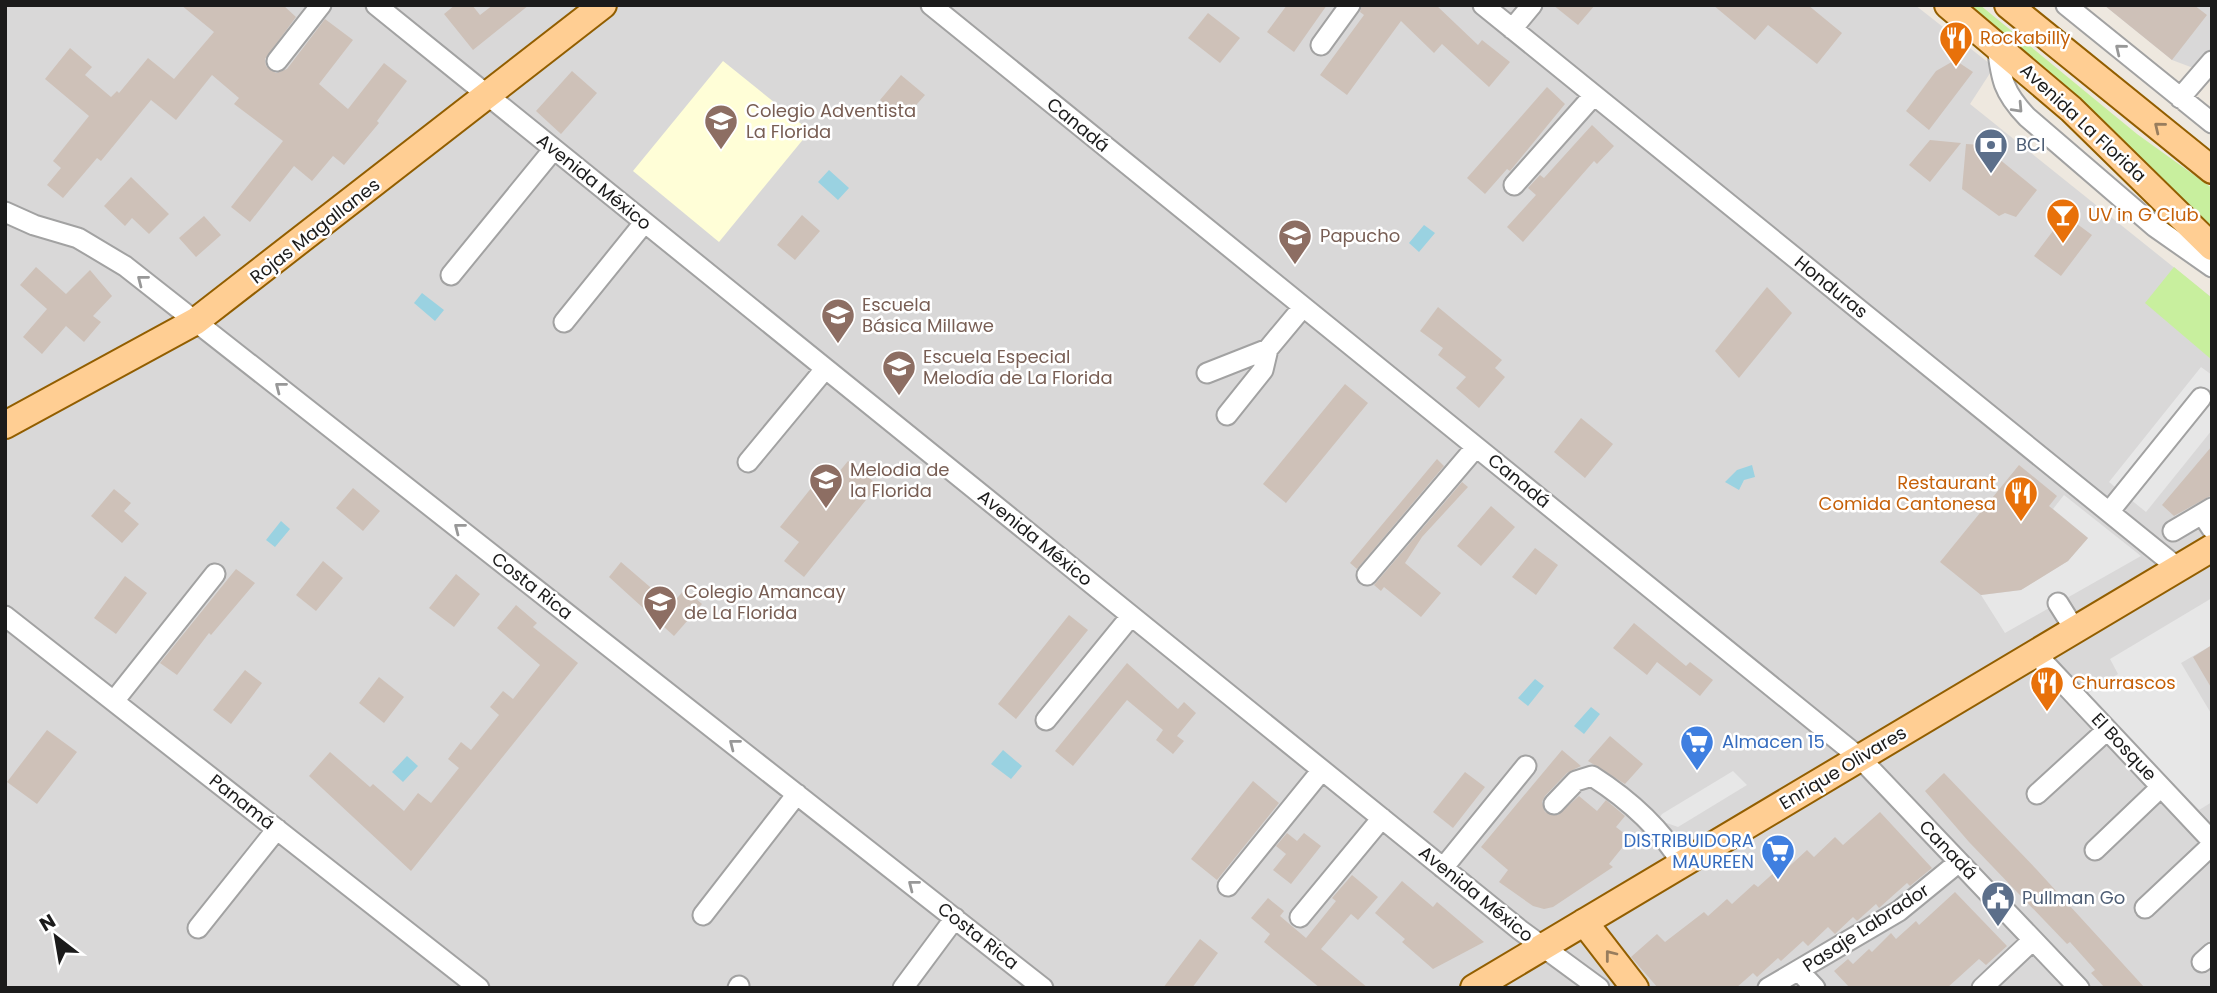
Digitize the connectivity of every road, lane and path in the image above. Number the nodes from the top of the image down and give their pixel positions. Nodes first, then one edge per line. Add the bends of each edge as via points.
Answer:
1 (321, 5) edge
2 (376, 5) edge
3 (603, 5) edge
4 (1350, 5) edge
5 (1532, 5) edge
6 (1948, 5) edge
7 (2008, 5) edge
8 (2066, 5) edge
9 (934, 6) edge
10 (1493, 8) edge
11 (1512, 29) junction
12 (1321, 45) dead end
13 (1997, 46) junction
14 (277, 61) dead end
15 (2212, 61) edge
16 (1594, 95) junction
17 (486, 96) junction
18 (2180, 98) junction
19 (2212, 123) edge
20 (553, 150) junction
21 (2212, 170) edge
22 (1514, 186) dead end
23 (5, 212) edge
24 (644, 223) junction
25 (2212, 247) edge
26 (2212, 267) edge
27 (451, 275) dead end
28 (1303, 306) junction
29 (196, 321) junction
30 (564, 322) dead end
31 (1268, 349) junction
32 (825, 369) junction
33 (1208, 373) dead end
34 (2201, 398) dead end
35 (1227, 415) dead end
36 (5, 425) edge
37 (1476, 447) junction
38 (748, 462) dead end
39 (2109, 512) junction
40 (2209, 517) edge
41 (2173, 531) dead end
42 (2212, 548) edge
43 (2178, 568) junction
44 (215, 574) dead end
45 (1367, 575) dead end
46 (2058, 603) dead end
47 (5, 615) edge
48 (1131, 615) junction
49 (2075, 630) junction
50 (2035, 653) junction
51 (114, 701) junction
52 (1046, 720) dead end
53 (2108, 730) junction
54 (1860, 758) junction
55 (1526, 766) dead end
56 (1322, 770) junction
57 (2161, 787) junction
58 (797, 794) junction
59 (2037, 794) dead end
60 (1554, 804) dead end
61 (1382, 818) junction
62 (277, 829) junction
63 (2212, 843) edge
64 (2095, 850) dead end
65 (1959, 862) junction
66 (1682, 864) junction
67 (1443, 867) junction
68 (1228, 886) dead end
69 (2145, 908) dead end
70 (702, 915) dead end
71 (1300, 917) dead end
72 (954, 918) junction
73 (1584, 922) junction
74 (198, 928) dead end
75 (2033, 940) junction
76 (1542, 947) junction
77 (1799, 971) junction
78 (479, 988) edge
79 (903, 988) edge
80 (1043, 988) edge
81 (1474, 988) edge
82 (1599, 988) edge
83 (1635, 988) edge
84 (1769, 988) edge
85 (1815, 988) edge
86 (1982, 988) edge
87 (2078, 988) edge

1 - 14 street
2 - 17 street, Avenida México
3 - 17 main road, Rojas Magallanes
4 - 12 street
5 - 11 street
6 - 13 main road, Avenida La Florida
21 -> 7 main road
18 -> 8 street
9 - 28 street, Canadá
10 - 11 street, Honduras
11 - 16 street, Honduras
13 - 25 main road, Avenida La Florida via 2094,131
13 -> 26 street via 2009,98 2027,117 2155,227
15 - 18 street
16 - 22 street
16 - 39 street, Honduras
17 - 20 street, Avenida México
17 - 29 main road, Rojas Magallanes
18 - 19 street
20 - 24 street, Avenida México
20 - 27 street
29 -> 23 street, Costa Rica via 93,245
24 - 30 street
24 - 32 street, Avenida México
28 - 31 street
28 - 37 street, Canadá
29 - 36 main road, Rojas Magallanes
58 -> 29 street, Costa Rica
31 - 33 street
31 - 35 street via 1264,370
32 - 38 street
32 - 48 street, Avenida México
34 - 39 street
37 - 45 street
37 - 54 street, Canadá
39 - 43 street, Honduras
40 - 41 street
42 - 43 main road, Enrique Olivares
43 - 49 main road, Enrique Olivares
44 - 51 street
46 - 49 street
47 - 51 street, Panamá
48 - 52 street
48 - 56 street, Avenida México
49 - 50 main road, Enrique Olivares
50 - 53 street, El Bosque
50 - 54 main road, Enrique Olivares
51 - 62 street, Panamá
53 - 57 street, El Bosque
53 - 59 street
54 - 65 street, Canadá
54 - 66 main road, Enrique Olivares
55 - 67 street
56 - 61 street, Avenida México
56 - 68 street
57 - 63 street, El Bosque
57 - 64 street
58 - 70 street
72 -> 58 street, Costa Rica
60 - 66 street via 1576,780 1592,776 1620,794 1655,827
61 - 67 street, Avenida México
61 - 71 street
62 - 74 street
62 - 78 street, Panamá
63 - 69 street
65 - 75 street, Canadá
65 - 77 street, Pasaje Labrador via 1899,911
66 - 73 main road, Enrique Olivares
67 - 76 street, Avenida México
72 - 79 street
72 - 80 street, Costa Rica
73 - 76 main road, Enrique Olivares
83 -> 73 main road
75 - 86 street
75 - 87 street, Canadá
76 - 81 main road, Enrique Olivares
76 - 82 street, Avenida México
77 - 84 street, Pasaje Labrador
77 - 85 street

